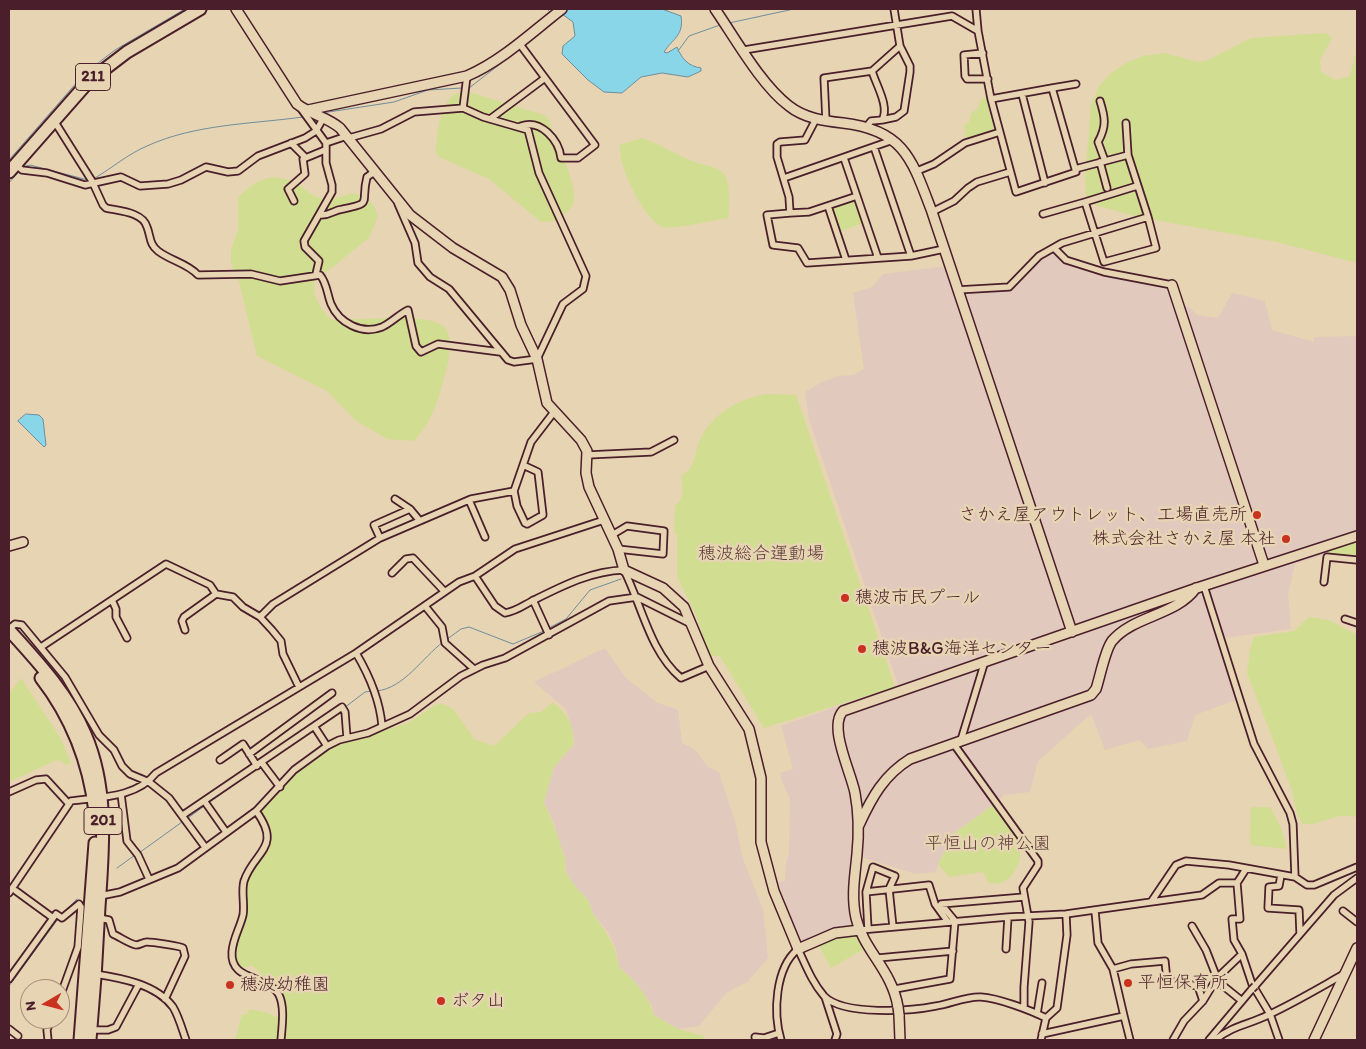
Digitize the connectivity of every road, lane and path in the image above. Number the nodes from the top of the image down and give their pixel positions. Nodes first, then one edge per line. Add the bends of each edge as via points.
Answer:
1 (200, 9) edge
2 (236, 9) edge
3 (562, 9) edge
4 (715, 9) edge
5 (894, 9) edge
6 (976, 9) edge
7 (896, 24) junction
8 (978, 31) junction
9 (521, 46) junction
10 (900, 46) junction
11 (744, 50) junction
12 (983, 53) junction
13 (872, 71) junction
14 (467, 76) junction
15 (545, 78) junction
16 (988, 79) junction
17 (1076, 84) dead end
18 (1052, 88) junction
19 (1022, 94) junction
20 (991, 98) junction
21 (1100, 100) dead end
22 (463, 108) junction
23 (318, 114) junction
24 (53, 119) junction
25 (490, 119) junction
26 (816, 119) junction
27 (882, 120) junction
28 (826, 121) junction
29 (1126, 123) dead end
30 (519, 126) junction
31 (867, 126) junction
32 (316, 131) junction
33 (1000, 132) junction
34 (348, 137) junction
35 (894, 140) junction
36 (326, 143) junction
37 (291, 144) junction
38 (874, 147) junction
39 (325, 150) junction
40 (1128, 155) junction
41 (305, 156) junction
42 (844, 158) junction
43 (1102, 162) junction
44 (16, 168) edge
45 (1075, 168) junction
46 (917, 171) junction
47 (374, 172) junction
48 (1010, 172) junction
49 (784, 178) junction
50 (92, 181) junction
51 (1045, 182) junction
52 (1137, 186) junction
53 (1107, 188) dead end
54 (857, 196) junction
55 (294, 200) dead end
56 (398, 202) junction
57 (1085, 202) junction
58 (828, 206) junction
59 (932, 212) junction
60 (790, 213) junction
61 (320, 214) junction
62 (1043, 214) dead end
63 (1148, 217) junction
64 (1095, 232) junction
65 (1054, 248) junction
66 (944, 249) junction
67 (911, 256) junction
68 (878, 258) junction
69 (846, 260) junction
70 (316, 274) junction
71 (1172, 285) joint
72 (957, 290) junction
73 (500, 352) junction
74 (537, 359) junction
75 (554, 412) junction
76 (674, 440) dead end
77 (587, 455) junction
78 (522, 465) junction
79 (514, 491) junction
80 (394, 499) dead end
81 (469, 500) junction
82 (410, 509) junction
83 (604, 520) junction
84 (420, 521) junction
85 (612, 535) junction
86 (1357, 536) edge
87 (485, 537) dead end
88 (380, 538) junction
89 (23, 542) dead end
90 (9, 546) edge
91 (618, 550) junction
92 (1357, 560) edge
93 (1264, 565) junction
94 (624, 570) junction
95 (392, 573) dead end
96 (475, 576) junction
97 (1324, 582) dead end
98 (1200, 587) junction
99 (444, 592) junction
100 (216, 594) junction
101 (637, 596) junction
102 (112, 600) junction
103 (533, 600) junction
104 (425, 606) junction
105 (260, 618) junction
106 (1345, 619) dead end
107 (1357, 623) edge
108 (692, 625) junction
109 (9, 630) edge
110 (185, 630) dead end
111 (548, 631) junction
112 (1072, 632) junction
113 (127, 638) dead end
114 (9, 640) edge
115 (41, 648) junction
116 (356, 653) junction
117 (985, 661) junction
118 (709, 666) junction
119 (474, 669) junction
120 (299, 687) junction
121 (332, 693) dead end
122 (382, 726) junction
123 (315, 728) junction
124 (347, 738) junction
125 (957, 742) junction
126 (327, 746) junction
127 (249, 754) junction
128 (220, 760) dead end
129 (261, 765) junction
130 (149, 782) junction
131 (280, 787) junction
132 (9, 792) edge
133 (121, 794) junction
134 (97, 798) junction
135 (205, 802) junction
136 (69, 804) junction
137 (256, 811) junction
138 (185, 818) junction
139 (860, 825) junction
140 (226, 832) junction
141 (205, 847) junction
142 (1357, 867) edge
143 (1246, 869) junction
144 (1281, 876) junction
145 (1295, 877) junction
146 (1357, 878) edge
147 (149, 879) junction
148 (1237, 883) junction
149 (889, 889) junction
150 (16, 891) dead end
151 (866, 892) junction
152 (9, 893) edge
153 (100, 896) junction
154 (1024, 897) junction
155 (1150, 902) junction
156 (1095, 911) junction
157 (1343, 911) dead end
158 (1066, 914) junction
159 (1026, 916) junction
160 (58, 917) junction
161 (1008, 917) junction
162 (99, 918) junction
163 (951, 922) junction
164 (1357, 922) edge
165 (1192, 926) dead end
166 (893, 927) junction
167 (864, 930) junction
168 (1300, 934) junction
169 (1357, 948) edge
170 (798, 949) junction
171 (1006, 949) dead end
172 (953, 951) junction
173 (1242, 954) junction
174 (878, 958) junction
175 (1113, 970) junction
176 (90, 974) junction
177 (1344, 974) junction
178 (69, 975) junction
179 (9, 979) edge
180 (67, 979) edge
181 (1216, 979) junction
182 (1042, 983) dead end
183 (139, 984) junction
184 (895, 989) junction
185 (825, 997) junction
186 (165, 999) junction
187 (1203, 1001) junction
188 (1242, 1001) junction
189 (1024, 1008) junction
190 (1037, 1014) junction
191 (1270, 1014) junction
192 (1124, 1016) junction
193 (1046, 1018) junction
194 (9, 1029) edge
195 (779, 1034) junction
196 (90, 1035) edge
197 (18, 1036) dead end
198 (1041, 1037) edge
199 (755, 1038) dead end
200 (80, 1040) edge
201 (186, 1040) edge
202 (281, 1040) edge
203 (781, 1040) edge
204 (835, 1040) edge
205 (900, 1040) edge
206 (1130, 1040) edge
207 (1172, 1040) edge
208 (1209, 1040) edge
209 (1215, 1040) edge
210 (1279, 1040) edge
211 (1314, 1040) edge

1 - 24 highway, 211 via 109,64
2 - 23 street via 298,104
3 - 9 street
4 - 11 street
5 - 7 street
6 - 8 street
7 - 8 street via 952,16
7 - 10 street
7 - 11 street
8 - 12 street
9 - 14 street
9 - 15 street
10 - 13 street
10 - 27 street via 910,66 904,111 896,117
11 - 26 street via 772,91 789,106
12 - 16 street
12 - 16 street via 964,54 965,76 967,79
13 - 27 street via 883,99 885,115
13 - 28 street via 824,78
14 - 22 street
14 - 23 street
15 - 25 street
15 - 30 street via 595,145 578,158 561,158 546,130 531,124
16 - 20 street
17 - 18 street
18 - 19 street
18 - 45 street
19 - 20 street
19 - 51 street
20 - 33 street
21 - 43 street via 1106,120 1098,142
22 - 25 street
22 - 34 street via 414,112 381,129
23 - 32 street
23 - 32 street
23 - 34 street
24 - 44 highway, 211
24 - 50 street
25 - 30 street
26 - 28 street
26 - 49 street via 805,140 777,144
27 - 31 street via 871,121
28 - 31 street
29 - 40 street
30 - 74 street via 530,133 539,173 586,276 583,288 563,304
31 - 35 street
32 - 36 street
32 - 37 street
33 - 46 street via 966,143
33 - 48 street
34 - 36 street
34 - 47 street
35 - 38 street
35 - 46 street
36 - 39 street
37 - 41 street
37 - 50 street via 258,156 233,172 206,167 168,184 140,186 121,177
38 - 42 street
38 - 67 street
39 - 41 street
39 - 61 street via 333,189
40 - 43 street
40 - 52 street
41 - 55 street via 305,174 288,189
42 - 49 street
42 - 54 street
43 - 45 street
43 - 53 street
44 - 50 street via 47,173 85,185
45 - 51 street via 1076,172
46 - 59 street
47 - 56 street
47 - 61 street via 367,177 361,205 330,215
48 - 51 street via 1016,192
48 - 59 street via 977,182 954,201
49 - 60 street
50 - 70 street via 106,208 144,221 149,240 159,252 191,267 198,275 250,274 280,281
52 - 57 street
52 - 63 street
54 - 58 street
54 - 68 street
56 - 73 street via 415,243 418,262 430,277 449,289
56 - 74 street via 428,231 502,277
57 - 62 street
57 - 64 street
58 - 60 street
58 - 69 street
59 - 66 street
60 - 69 street via 767,215 773,245 798,248 807,263
61 - 70 street via 304,241 319,261
63 - 64 street
63 - 64 street via 1156,248 1104,262
64 - 65 street
65 - 71 street via 1066,260 1104,272
65 - 72 street via 1039,256 1009,287
66 - 67 street
66 - 72 street
67 - 68 street
68 - 69 street
70 - 73 street via 324,280 337,316 358,328 384,327 408,310 416,346 421,352 438,344
71 - 93 street
72 - 112 street
73 - 74 street via 514,362
74 - 75 street via 547,403
75 - 77 street via 581,440
75 - 78 street via 531,442
76 - 77 street via 651,452
77 - 83 street via 589,487
78 - 79 street
78 - 79 street via 538,472 543,515 525,523
79 - 81 street
80 - 82 street
81 - 84 street
81 - 87 street
82 - 84 street
82 - 88 street via 374,526
83 - 85 street
83 - 96 street via 516,550
84 - 88 street
85 - 91 street
85 - 91 street via 627,526 664,531 663,554
86 - 93 street
88 - 105 street via 273,604
89 - 90 street
91 - 94 street
92 - 97 street via 1327,557
93 - 98 street
94 - 101 street
94 - 103 street via 595,573
94 - 108 street via 674,596 684,607
95 - 99 street via 406,559 413,558
96 - 99 street
96 - 103 street via 500,611 512,612
98 - 112 street
98 - 125 street via 1186,600 1122,632 1110,642 1096,689 1085,698
98 - 145 street via 1254,744 1290,813
99 - 104 street
100 - 102 street via 210,585 166,564
100 - 105 street via 233,597
100 - 110 street via 184,617
101 - 108 street
101 - 111 street via 609,601
101 - 118 street via 650,633 670,668 681,678
102 - 113 street via 116,618
102 - 115 street
103 - 111 street
104 - 116 street
104 - 119 street via 442,627 445,641
105 - 120 street via 281,641 283,654
106 - 107 street
108 - 118 street
109 - 115 street via 15,624 22,625
109 - 134 highway, 201 via 72,708 93,758
111 - 119 street via 506,658
112 - 117 street
114 - 134 highway, 201 via 62,708 81,747
115 - 130 street via 65,677 99,735 114,750 122,766 130,774
116 - 120 street
116 - 122 street via 381,708
117 - 125 street
117 - 139 street via 850,707 838,716 836,730 855,794
118 - 170 street via 749,729 761,778 760,842 774,891
119 - 122 street via 410,714
120 - 130 street via 156,772
121 - 127 street
122 - 124 street
123 - 124 street via 343,708
123 - 126 street
123 - 129 street
124 - 126 street
125 - 139 street via 910,759 895,769 883,780
125 - 154 street via 1038,861 1024,888
126 - 131 street via 294,770
127 - 128 street via 243,744
127 - 129 street
129 - 131 street
129 - 135 street
130 - 133 street
130 - 138 street via 169,798
131 - 137 street
132 - 136 street via 46,779
133 - 134 street
133 - 147 street via 125,834
134 - 136 street via 71,801
134 - 153 highway, 201 via 103,837
134 - 176 highway, 201
135 - 138 street
135 - 140 street
136 - 152 street
137 - 140 street
137 - 202 street via 268,832 266,846 243,885 243,917 235,934 232,958 241,973 265,984 279,996 282,1006
138 - 141 street
139 - 167 street via 852,894
140 - 141 street
141 - 147 street via 178,868
142 - 145 street via 1314,885 1307,885
143 - 144 street
143 - 148 street
143 - 155 street via 1209,862 1181,862
144 - 145 street
144 - 168 street via 1279,886 1269,887 1268,908 1299,910
146 - 168 street via 1334,895
147 - 153 street via 120,892
148 - 155 street via 1219,883 1202,895
148 - 173 street via 1240,919 1232,919 1234,940
149 - 151 street
149 - 151 street via 895,876 872,868
149 - 163 street via 929,885 936,904
149 - 166 street
150 - 160 street
151 - 167 street
153 - 162 highway, 201
154 - 159 street
154 - 163 street via 941,904
155 - 156 street
156 - 158 street
156 - 175 street via 1098,943
157 - 164 street
158 - 159 street
158 - 193 street via 1067,934 1057,1008
159 - 161 street
159 - 189 street via 1029,922
160 - 178 street via 80,905 78,947
160 - 179 street
161 - 163 street
161 - 171 street
162 - 176 highway, 201
162 - 186 street via 109,920 113,934 136,945 148,942 183,948 185,956
163 - 166 street
163 - 172 street
165 - 181 street via 1206,950
166 - 167 street
167 - 170 street via 835,933
167 - 174 street
168 - 188 street
169 - 177 street
170 - 185 street via 810,977
170 - 195 street via 786,964 777,999
172 - 174 street
172 - 184 street via 950,979
173 - 181 street
173 - 191 street via 1252,984
174 - 184 street
175 - 187 street via 1131,964 1165,961 1167,981 1198,986
175 - 192 street
176 - 178 street
176 - 183 street
176 - 196 highway, 201
176 - 200 highway, 201
177 - 191 street
177 - 211 street
178 - 180 street
181 - 187 street
181 - 188 street
182 - 190 street
183 - 186 street
183 - 196 street via 116,1027
184 - 205 street
185 - 189 street via 837,1003 882,1011 937,1006 971,997 991,998
185 - 204 street via 837,1034
186 - 201 street via 175,1011
187 - 207 street
188 - 208 street
189 - 190 street
190 - 193 street
191 - 209 street via 1235,1026
191 - 210 street
192 - 198 street
192 - 206 street
193 - 198 street
194 - 197 street
195 - 199 street
195 - 203 street

